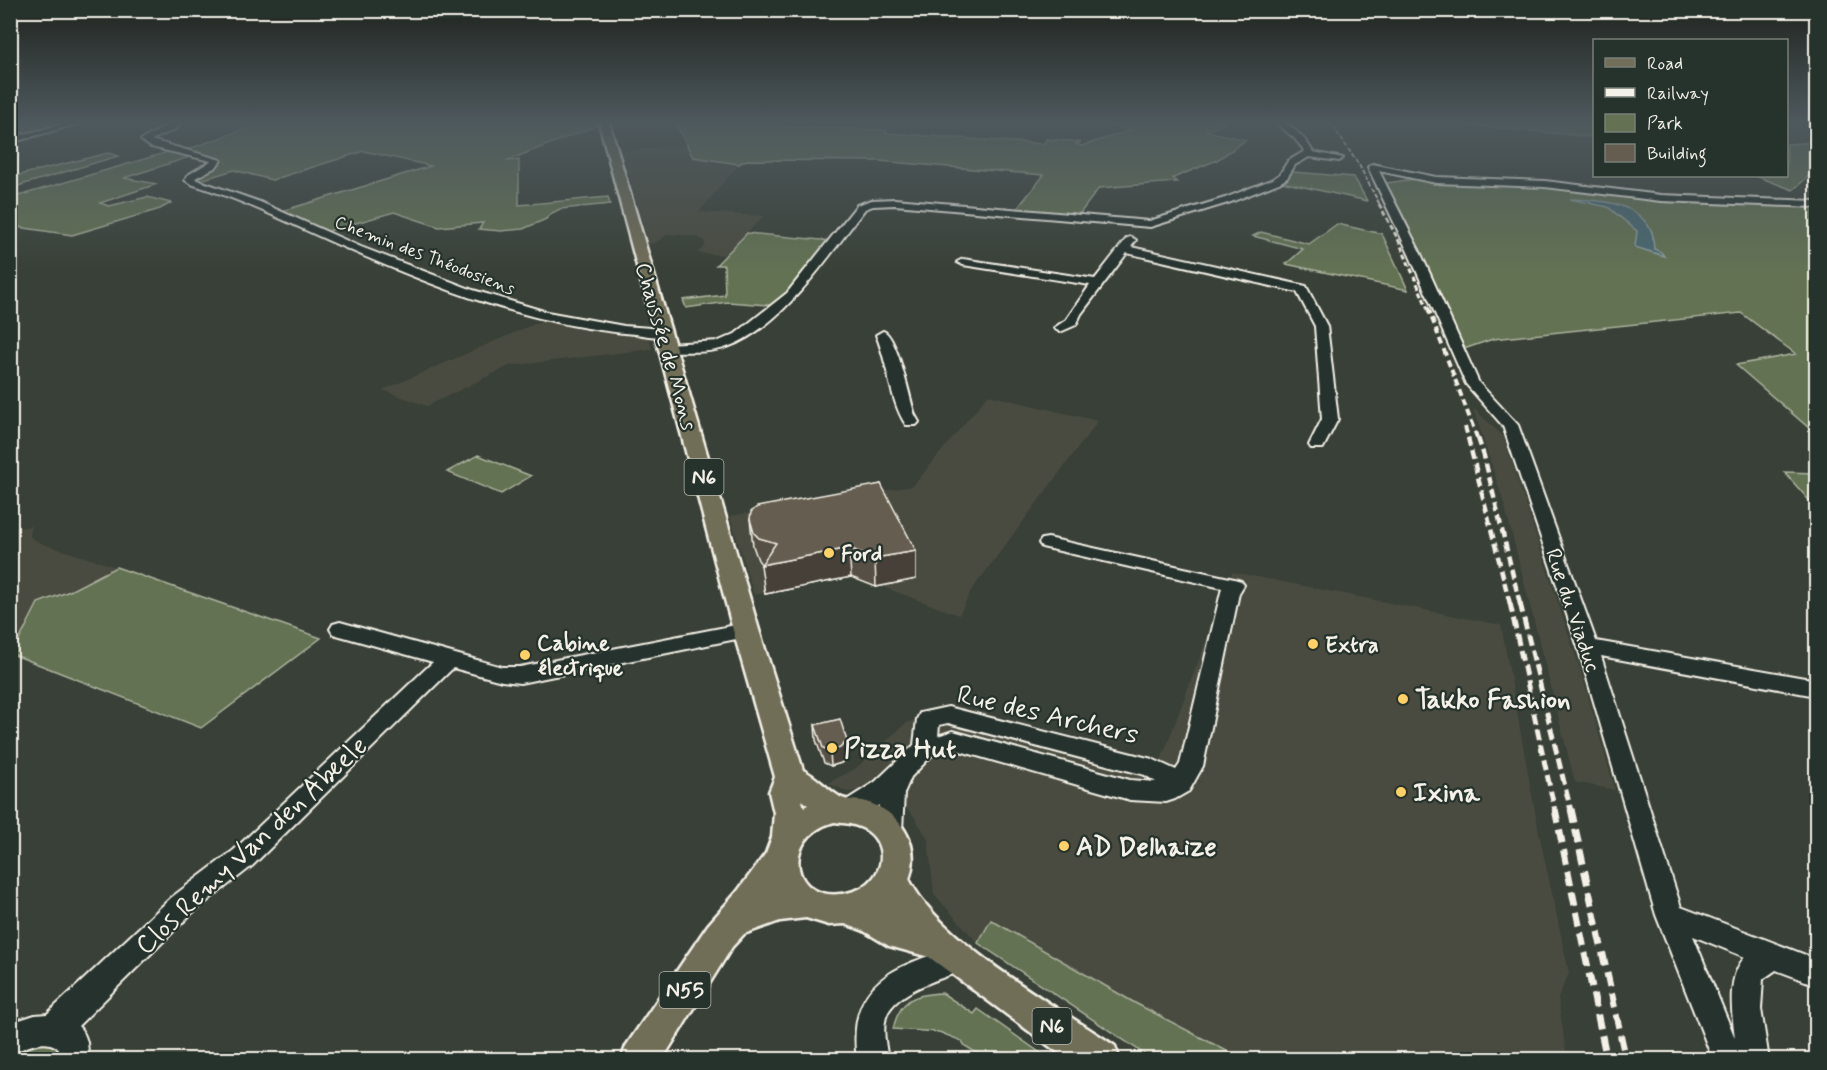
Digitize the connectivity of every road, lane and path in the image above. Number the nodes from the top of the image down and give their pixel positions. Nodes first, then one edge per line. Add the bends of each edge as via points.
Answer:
1 (200, 172) edge
2 (618, 172) edge
3 (1286, 172) edge
4 (1374, 172) edge
5 (1399, 172) edge
6 (1816, 204) edge
7 (1143, 224) junction
8 (1124, 249) junction
9 (963, 262) dead end
10 (1098, 283) junction
11 (1060, 328) dead end
12 (883, 335) dead end
13 (665, 340) junction
14 (911, 422) dead end
15 (1317, 445) dead end
16 (1048, 543) dead end
17 (340, 629) dead end
18 (746, 630) junction
19 (1588, 647) junction
20 (448, 660) junction
21 (1816, 688) edge
22 (904, 771) junction
23 (790, 777) junction
24 (842, 810) junction
25 (889, 830) junction
26 (784, 849) junction
27 (893, 879) junction
28 (806, 903) junction
29 (847, 909) junction
30 (1670, 915) junction
31 (733, 922) junction
32 (949, 951) junction
33 (1776, 957) junction
34 (1816, 972) edge
35 (53, 1029) junction
36 (10, 1039) edge
37 (871, 1054) edge
38 (73, 1059) edge
39 (640, 1059) edge
40 (1101, 1059) edge
41 (1730, 1059) edge
42 (1754, 1059) edge

1 - 13 street, Chemin des Théodosiens via 190,180 260,203 393,264 509,305
2 - 13 main road, Chaussée de Mons / N6
3 - 7 street via 1276,181 1164,221
4 - 19 street, Rue du Viaduc via 1473,384 1510,425
5 - 6 street, Rue du Viaduc via 1436,180 1545,184 1661,198
7 - 8 street
7 - 13 street via 895,202 866,205 791,296 740,337 722,345
8 - 10 street
8 - 15 street via 1302,290 1321,326 1330,419
9 - 10 street
10 - 11 street via 1071,322
12 - 14 street
13 - 18 main road, Chaussée de Mons / N6
16 - 22 street, Rue des Archers via 1234,585 1229,593 1191,766 1180,784 1166,792 1130,790 953,740 925,748
17 - 20 street
18 - 20 street via 520,675
18 - 23 main road, Chaussée de Mons / N6
19 - 21 street
19 - 30 street, Rue du Viaduc
20 - 35 street, Clos Remy Van den Abeele via 243,858 182,905
22 - 24 street via 884,789
22 - 25 street via 892,793
23 - 24 main road
23 - 26 main road, Chaussée de Mons / N6 via 784,792 790,813
24 - 25 main road via 866,813
24 - 26 main road via 808,819
25 - 27 main road via 898,850
26 - 28 main road via 782,873 786,885
26 - 31 main road
27 - 29 main road via 874,898
27 - 32 main road, N6 via 901,896
28 - 29 main road via 819,908
28 - 31 main road via 780,906
29 - 32 main road, N6 via 901,935
30 - 33 street
30 - 41 street, Rue du Viaduc
31 - 39 main road, N55
32 - 37 street via 890,988 871,1014
32 - 40 main road, N6
33 - 34 street
33 - 42 street via 1756,964 1745,991
35 - 36 street via 37,1029
35 - 38 street via 66,1033 73,1042

